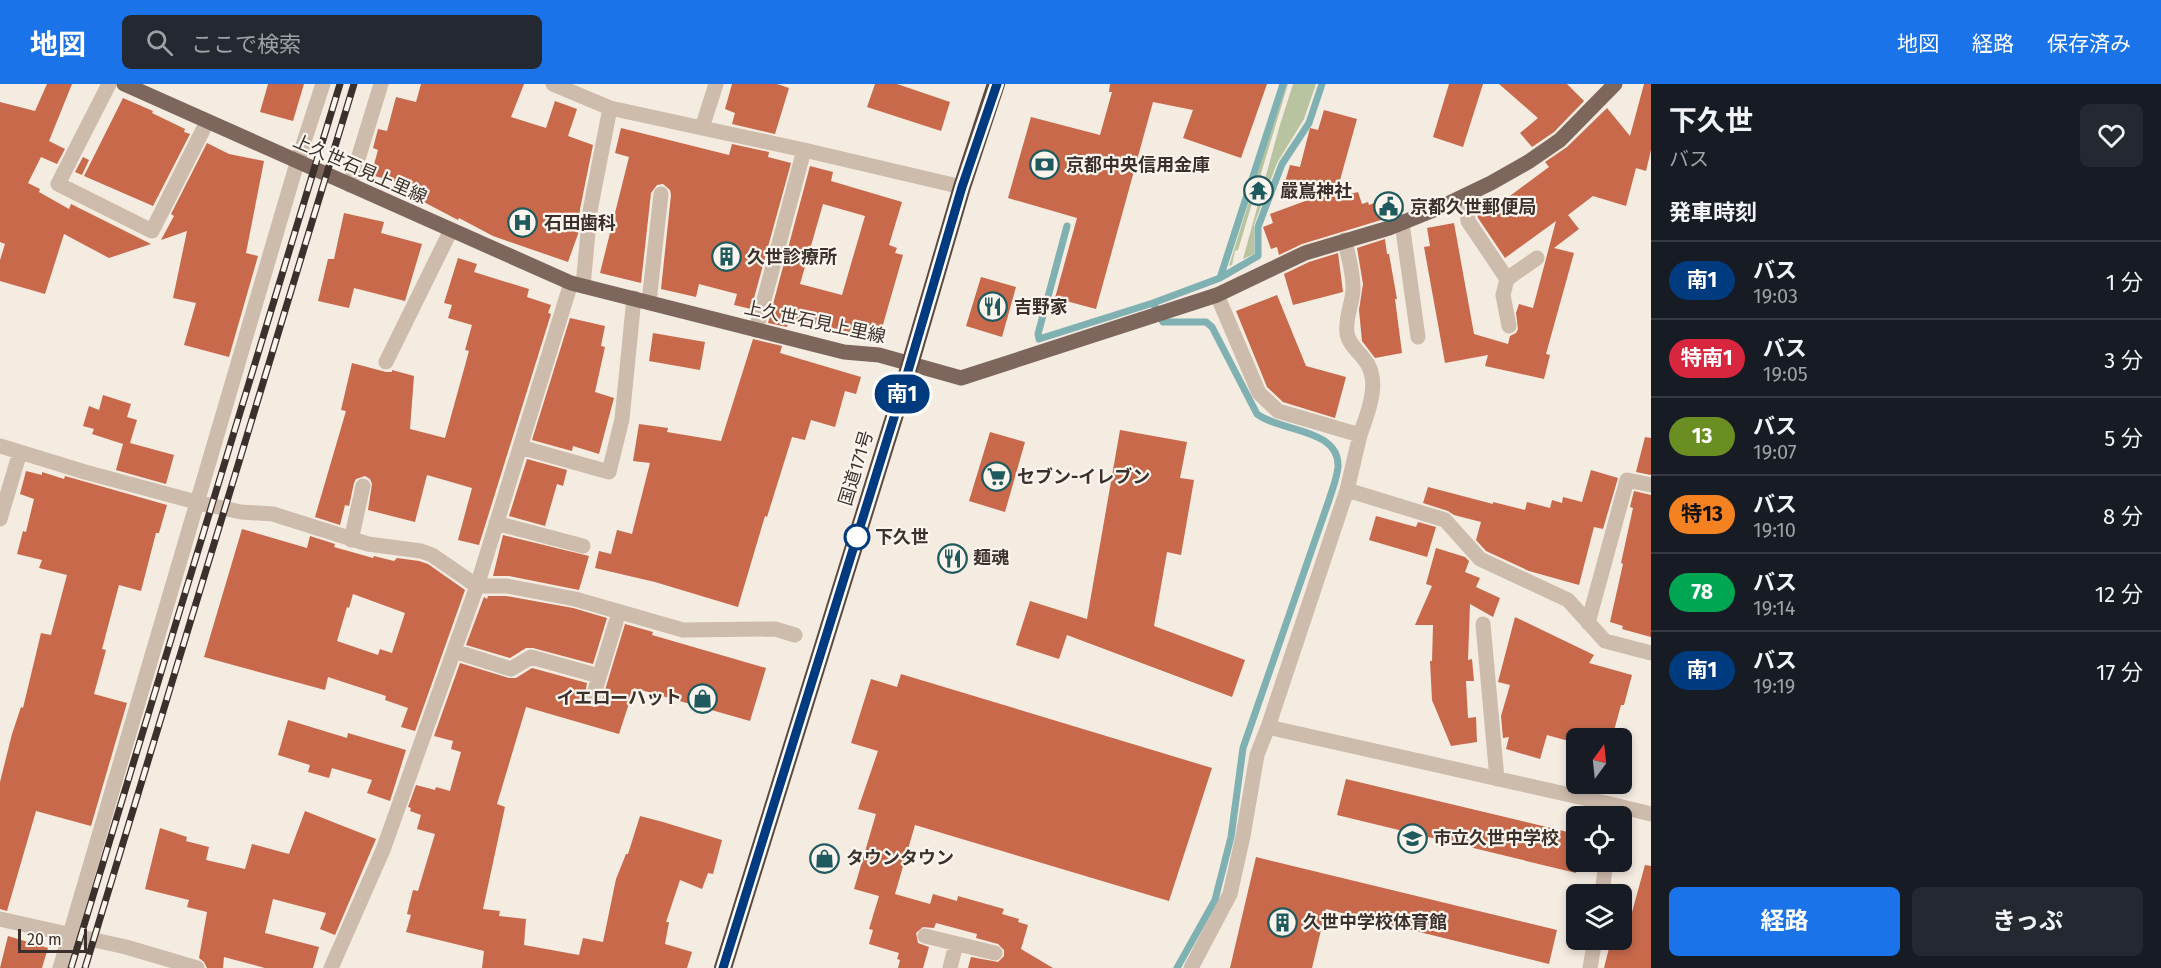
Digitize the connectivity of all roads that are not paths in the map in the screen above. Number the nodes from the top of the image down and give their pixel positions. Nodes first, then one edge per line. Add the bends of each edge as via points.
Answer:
1 (109, 84) edge
2 (124, 84) edge
3 (323, 84) edge
4 (381, 84) edge
5 (716, 84) edge
6 (996, 84) edge
7 (1615, 84) edge
8 (557, 85) edge
9 (610, 108) junction
10 (207, 122) junction
11 (702, 128) junction
12 (804, 150) junction
13 (297, 163) junction
14 (350, 186) junction
15 (962, 187) junction
16 (661, 194) dead end
17 (1466, 195) junction
18 (1402, 223) junction
19 (451, 230) junction
20 (1345, 240) junction
21 (1537, 258) dead end
22 (1507, 279) junction
23 (577, 285) junction
24 (1217, 295) junction
25 (634, 298) junction
26 (649, 302) junction
27 (1509, 326) dead end
28 (756, 330) junction
29 (1418, 337) dead end
30 (386, 362) dead end
31 (910, 364) junction
32 (1360, 435) junction
33 (0, 446) edge
34 (520, 447) junction
35 (20, 452) junction
36 (1651, 485) edge
37 (363, 486) dead end
38 (1347, 489) junction
39 (196, 502) junction
40 (0, 519) edge
41 (496, 523) junction
42 (351, 540) junction
43 (583, 546) dead end
44 (477, 586) junction
45 (616, 622) dead end
46 (1588, 623) junction
47 (1483, 624) dead end
48 (795, 635) dead end
49 (454, 651) junction
50 (1651, 653) edge
51 (599, 676) junction
52 (593, 697) dead end
53 (1268, 727) junction
54 (1497, 779) junction
55 (1595, 806) edge
56 (1632, 812) edge
57 (1651, 814) edge
58 (0, 919) edge
59 (70, 933) junction
60 (925, 936) dead end
61 (956, 944) junction
62 (1593, 950) edge
63 (995, 953) dead end
64 (60, 968) edge
65 (197, 968) edge
66 (331, 968) edge
67 (723, 968) edge
68 (950, 968) edge
69 (1191, 968) edge
70 (1590, 968) edge

1 - 10 street via 58,184 152,231
2 - 10 main road, 上久世石見上里線
3 - 13 street
4 - 14 street
5 - 11 street
6 - 15 highway, 国道171号
7 - 17 main road, 上久世石見上里線 via 1560,140
8 - 9 street
9 - 11 street
9 - 23 street
10 - 13 main road, 上久世石見上里線
11 - 12 street
12 - 15 street
12 - 28 street
13 - 14 main road, 上久世石見上里線
13 - 39 street
14 - 19 main road, 上久世石見上里線
15 - 31 highway, 国道171号
16 - 26 street
17 - 18 main road, 上久世石見上里線
17 - 22 street via 1468,221
18 - 20 main road, 上久世石見上里線
18 - 29 street
19 - 23 main road, 上久世石見上里線
19 - 30 street
20 - 24 main road, 上久世石見上里線 via 1305,253
20 - 32 street via 1353,277 1346,331 1374,379
21 - 22 street
22 - 27 street via 1503,295
23 - 25 main road, 上久世石見上里線
23 - 34 street
24 - 31 main road, 上久世石見上里線 via 961,378
24 - 32 street via 1259,393 1268,403 1278,411
25 - 26 main road, 上久世石見上里線
25 - 34 street via 622,419 609,472
26 - 28 main road, 上久世石見上里線
28 - 31 main road, 上久世石見上里線
31 - 67 highway, 国道171号
32 - 38 street
33 - 35 street
34 - 41 street
35 - 39 street
35 - 40 street
36 - 46 street via 1628,480
37 - 42 street
38 - 46 street via 1445,520 1480,559 1568,600
38 - 53 street
39 - 42 street via 273,514
39 - 59 street
41 - 43 street
41 - 44 street
42 - 44 street via 432,555
44 - 48 street via 507,586 575,599 682,630 775,629
44 - 49 street
45 - 51 street
46 - 50 street via 1605,641
47 - 54 street
49 - 51 street via 511,669 531,657
49 - 66 street via 383,850
51 - 52 street
53 - 54 street
53 - 69 street via 1257,755 1230,894
54 - 55 street
56 - 57 street
58 - 59 street
59 - 64 street
59 - 65 street
60 - 61 street
61 - 63 street
61 - 68 street
62 - 70 street

